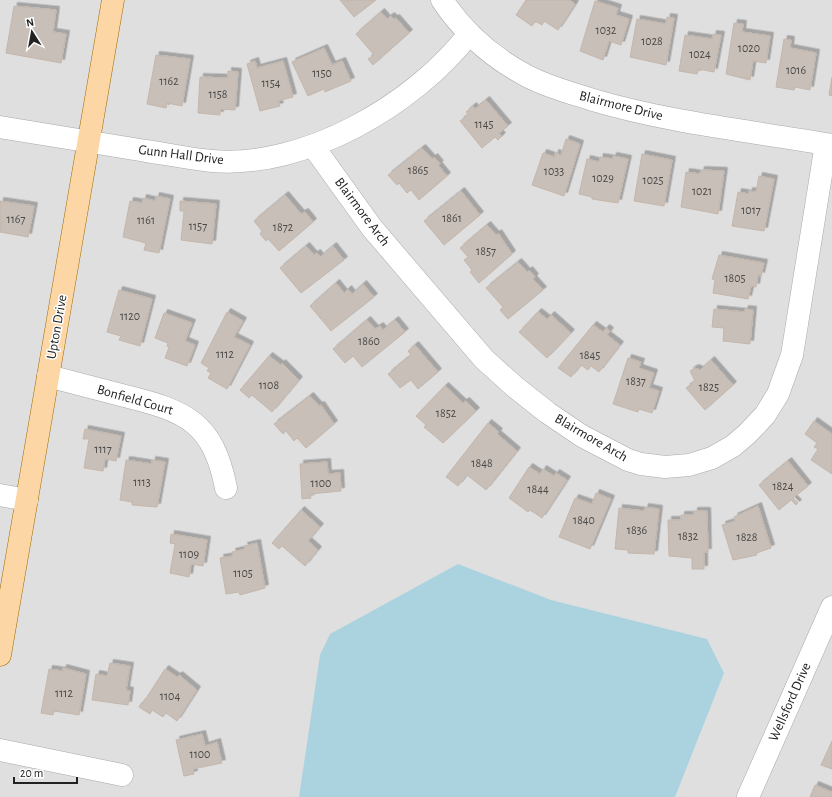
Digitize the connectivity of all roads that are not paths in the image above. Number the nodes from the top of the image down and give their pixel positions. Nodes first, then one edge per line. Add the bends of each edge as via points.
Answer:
1 (113, 0) edge
2 (442, 0) edge
3 (469, 34) junction
4 (0, 126) edge
5 (89, 142) junction
6 (829, 144) edge
7 (313, 146) junction
8 (48, 376) junction
9 (226, 488) dead end
10 (0, 495) edge
11 (27, 500) junction
12 (832, 607) edge
13 (0, 655) edge
14 (0, 750) edge
15 (122, 775) dead end
16 (748, 797) edge

1 - 5 main road, Upton Drive
2 - 3 street, Blairmore Drive
3 - 6 street, Blairmore Drive via 497,58 554,88 620,108 688,122
3 - 7 street, Gunn Hall Drive via 443,63 402,97 372,118
4 - 5 street, Gunn Hall Drive
5 - 7 street, Gunn Hall Drive via 213,161 250,160
5 - 8 main road, Upton Drive
6 - 7 street, Blairmore Arch via 792,355 778,394 765,415 733,446 712,458 689,465 665,467 628,460 582,436 548,412 484,359 372,228
8 - 9 street, Bonfield Court via 163,405 186,416 202,430 215,448
8 - 11 main road, Upton Drive
10 - 11 street
11 - 13 main road, Upton Drive
12 - 16 street, Wellsford Drive
14 - 15 street

